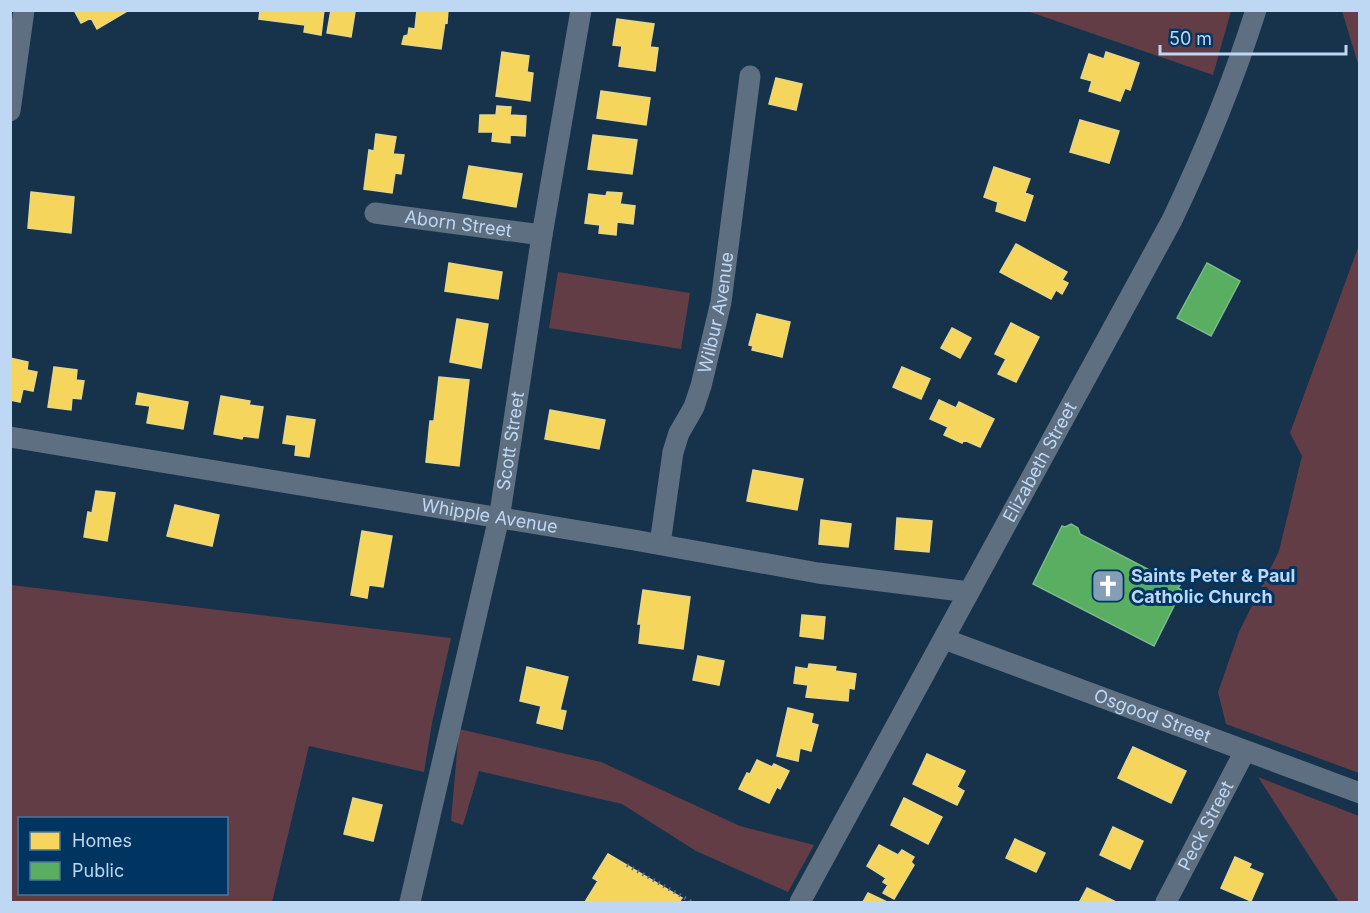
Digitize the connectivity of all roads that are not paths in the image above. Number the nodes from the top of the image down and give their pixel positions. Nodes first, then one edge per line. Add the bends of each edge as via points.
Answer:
1 (24, 10) edge
2 (581, 10) edge
3 (1256, 10) edge
4 (750, 76) dead end
5 (10, 111) edge
6 (375, 213) dead end
7 (542, 235) junction
8 (10, 437) edge
9 (498, 518) junction
10 (660, 544) junction
11 (969, 592) junction
12 (944, 639) junction
13 (1245, 751) junction
14 (1359, 793) edge
15 (410, 903) edge
16 (800, 903) edge
17 (1166, 903) edge

1 - 5 street
2 - 7 street, Scott Street
3 - 11 street, Elizabeth Street via 1190,183
4 - 10 street, Wilbur Avenue via 721,302 701,386 673,452
6 - 7 street, Aborn Street
7 - 9 street, Scott Street
8 - 9 street, Whipple Avenue
9 - 10 street, Whipple Avenue
9 - 15 street, Scott Street
10 - 11 street, Whipple Avenue via 818,573
11 - 12 street, Elizabeth Street
12 - 13 street, Osgood Street
12 - 16 street, Elizabeth Street
13 - 14 street, Osgood Street
13 - 17 street, Peck Street

